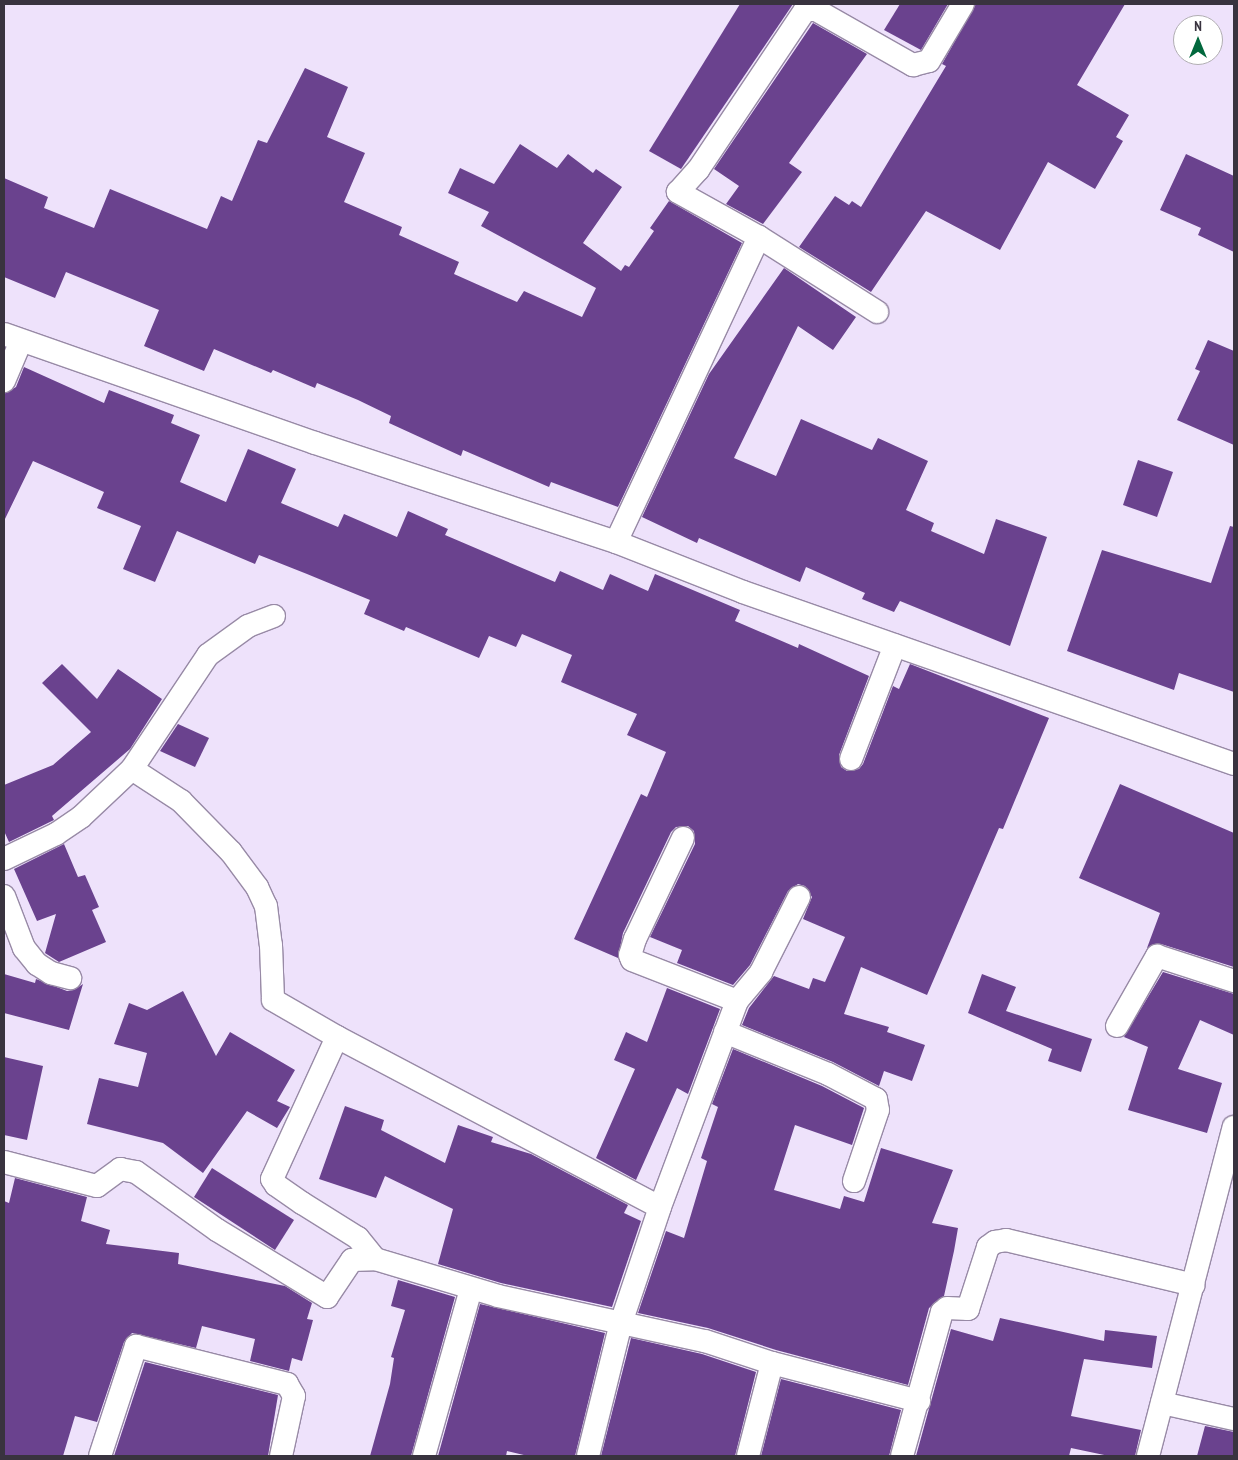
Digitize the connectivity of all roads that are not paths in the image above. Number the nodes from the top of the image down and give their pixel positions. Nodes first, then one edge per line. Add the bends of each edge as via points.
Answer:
1 (963, 4) edge
2 (759, 237) junction
3 (877, 312) dead end
4 (12, 338) edge
5 (4, 381) edge
6 (616, 542) junction
7 (274, 616) dead end
8 (895, 645) junction
9 (851, 759) dead end
10 (1234, 764) edge
11 (132, 769) junction
12 (683, 838) dead end
13 (4, 859) edge
14 (4, 896) edge
15 (799, 897) dead end
16 (70, 978) dead end
17 (1234, 981) edge
18 (737, 1002) junction
19 (1117, 1026) dead end
20 (725, 1032) junction
21 (337, 1037) junction
22 (1233, 1134) edge
23 (4, 1162) edge
24 (854, 1181) dead end
25 (660, 1207) junction
26 (375, 1259) junction
27 (1194, 1285) junction
28 (471, 1289) junction
29 (621, 1323) junction
30 (772, 1363) junction
31 (918, 1401) junction
32 (1162, 1403) junction
33 (1234, 1420) edge
34 (100, 1456) edge
35 (281, 1456) edge
36 (424, 1456) edge
37 (588, 1456) edge
38 (748, 1456) edge
39 (902, 1456) edge
40 (1148, 1456) edge

1 - 2 street via 924,65 907,63 816,10 800,13 698,170 678,192
2 - 3 street
2 - 6 street
4 - 5 street
4 - 6 street via 315,443
6 - 8 street via 743,592
7 - 11 street via 248,626 208,655
8 - 9 street
8 - 10 street
11 - 13 street via 81,817 56,834
11 - 21 street via 181,800 232,852 257,887 266,906 273,1000
12 - 18 street via 630,955 632,960
14 - 16 street via 24,948 37,964 51,973
15 - 18 street via 761,972
17 - 19 street via 1157,956
18 - 20 street
20 - 24 street via 828,1074 876,1099 878,1110
20 - 25 street
21 - 25 street
21 - 26 street via 272,1178 276,1185 358,1238
22 - 27 street
23 - 26 street via 97,1186 120,1170 136,1172 217,1230 327,1297 352,1260
25 - 29 street
26 - 28 street
27 - 31 street via 1006,1240 995,1242 988,1247 968,1309 947,1308 942,1312
27 - 32 street
28 - 29 street
28 - 36 street
29 - 30 street via 705,1341
29 - 37 street
30 - 31 street
30 - 38 street
31 - 39 street
32 - 33 street
32 - 40 street
34 - 35 street via 132,1349 136,1346 287,1384 294,1396

